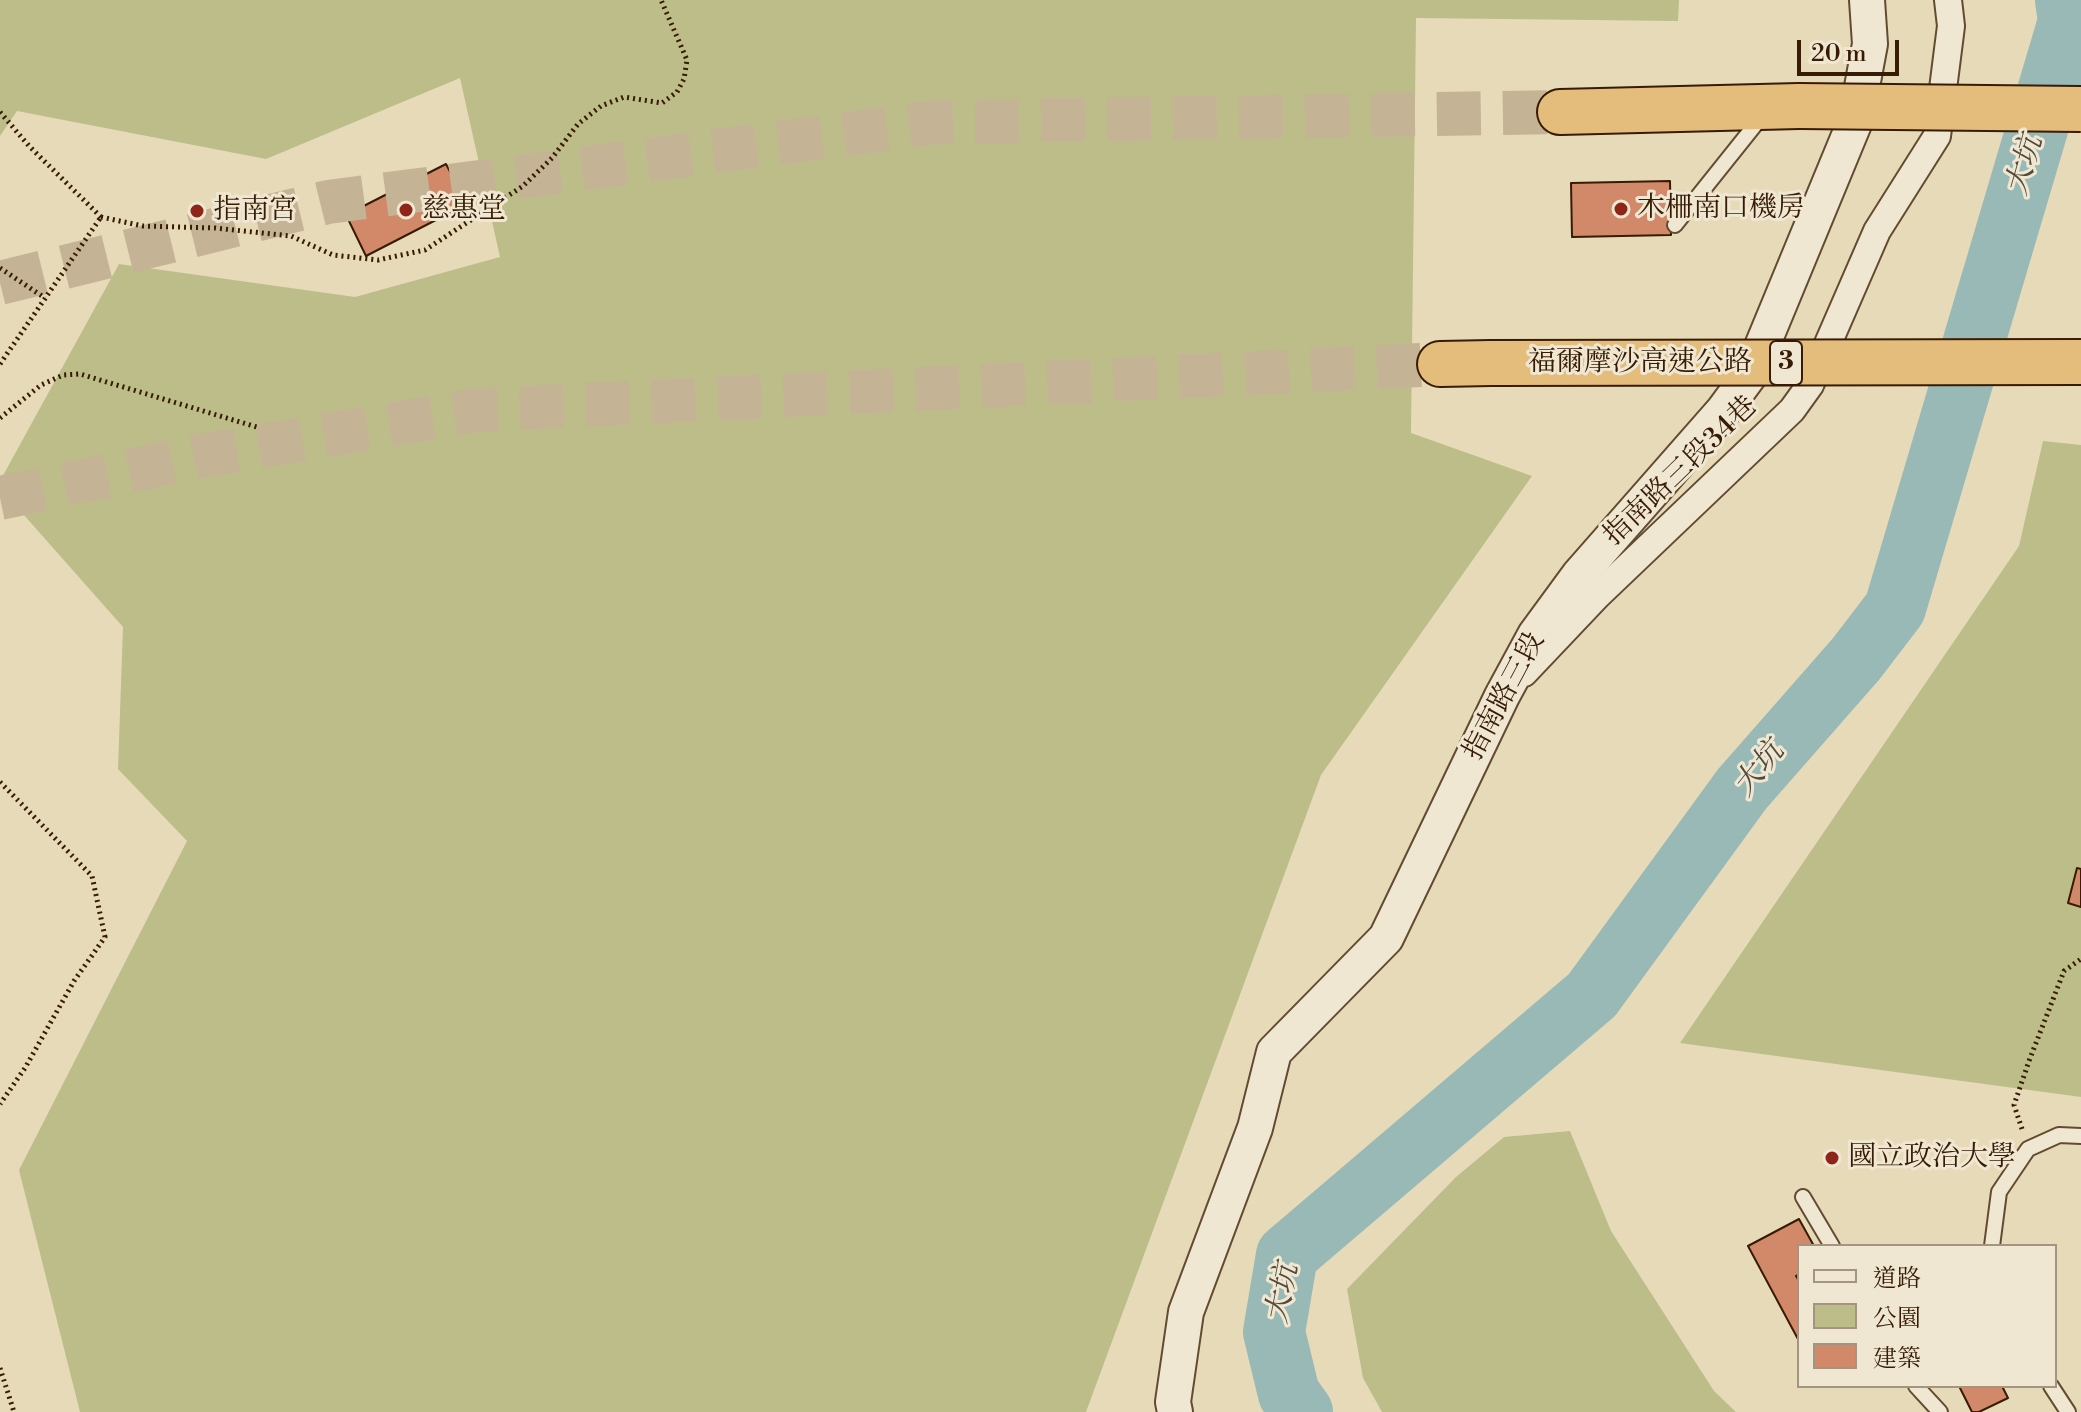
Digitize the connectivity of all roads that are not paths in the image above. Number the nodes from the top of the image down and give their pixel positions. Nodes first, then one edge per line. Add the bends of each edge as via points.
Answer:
1 (1867, 0) edge
2 (1948, 0) edge
3 (1784, 106) junction
4 (2081, 109) edge
5 (1560, 112) tunnel mouth
6 (1675, 225) dead end
7 (2081, 362) edge
8 (1440, 364) tunnel mouth
9 (1502, 696) junction
10 (2081, 1136) edge
11 (1803, 1197) dead end
12 (1831, 1244) edge
13 (1992, 1244) edge
14 (1918, 1388) edge
15 (2052, 1388) edge
16 (1175, 1412) edge
17 (1940, 1412) edge
18 (2068, 1412) edge

1 - 9 street, 指南路三段 via 1870,44 1856,119 1751,373 1579,575 1535,635
2 - 9 street, 指南路三段34巷 via 1951,26 1937,136 1877,231 1810,385 1792,410 1597,596
3 - 4 highway, bridge
3 - 5 highway
3 - 6 lane
7 - 8 highway, 福爾摩沙高速公路 / 3, bridge
9 - 16 street, 指南路三段 via 1386,938 1274,1052 1255,1128 1186,1312
10 - 13 lane via 2059,1135 2028,1149 1999,1192
11 - 12 lane
14 - 17 lane
15 - 18 lane

